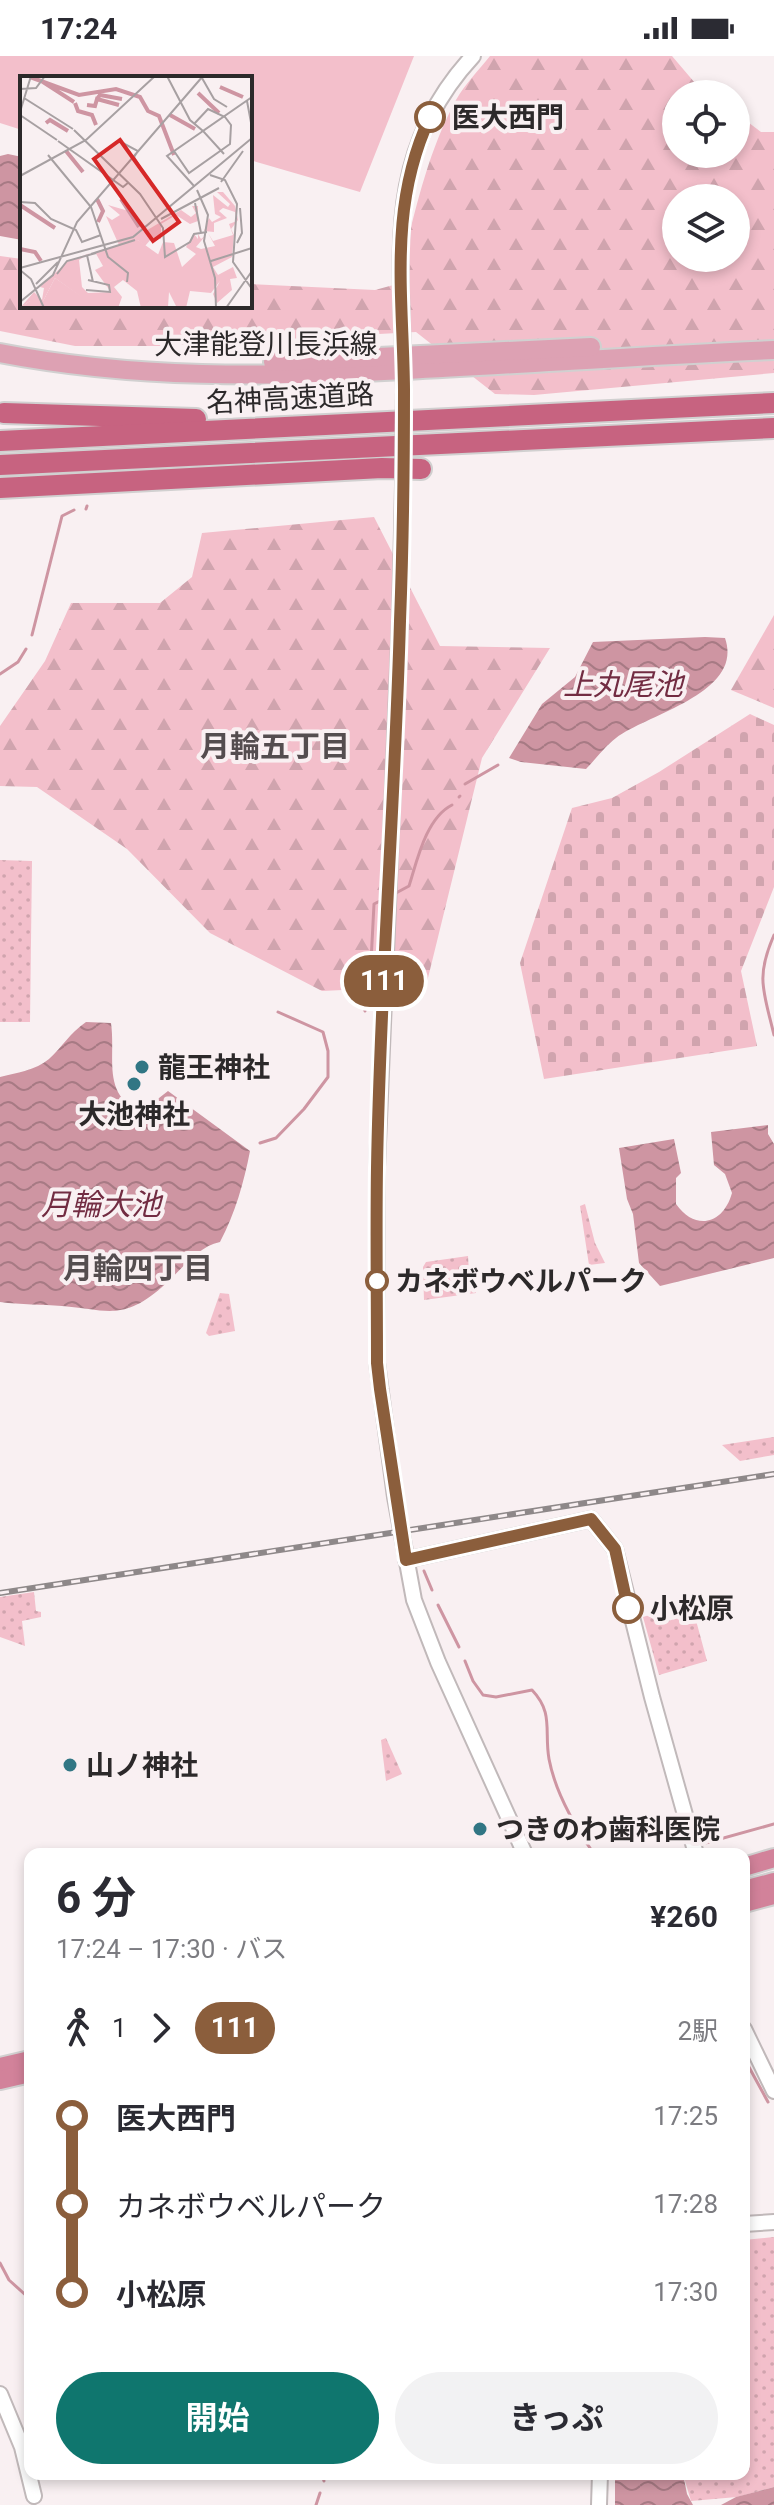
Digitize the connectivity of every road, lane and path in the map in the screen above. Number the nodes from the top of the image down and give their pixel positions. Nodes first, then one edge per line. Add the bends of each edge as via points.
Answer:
1 (473, 56) edge
2 (774, 339) edge
3 (0, 341) edge
4 (774, 350) edge
5 (0, 353) edge
6 (403, 364) junction
7 (774, 403) edge
8 (4, 413) dead end
9 (338, 424) junction
10 (774, 428) edge
11 (0, 441) edge
12 (0, 465) edge
13 (421, 469) dead end
14 (0, 488) edge
15 (406, 1560) junction
16 (522, 1848) edge
17 (694, 1848) edge
18 (774, 1858) edge
19 (750, 1865) edge
20 (774, 1869) edge
21 (750, 1875) edge
22 (774, 1882) edge
23 (750, 1888) edge
24 (774, 1895) edge
25 (750, 1901) edge
26 (750, 2041) edge
27 (24, 2061) edge
28 (0, 2067) edge
29 (24, 2074) edge
30 (0, 2080) edge
31 (774, 2091) edge
32 (774, 2222) edge
33 (750, 2224) edge
34 (0, 2394) edge
35 (24, 2455) edge
36 (30, 2480) edge
37 (600, 2480) edge
38 (34, 2496) dead end
39 (599, 2505) edge

1 - 6 street via 430,116 409,174 399,274
2 - 6 main road, 大津能登川長浜線
3 - 6 main road, 大津能登川長浜線 via 66,354 161,362
4 - 6 main road, 大津能登川長浜線
5 - 6 main road, 大津能登川長浜線 via 172,374 342,374
6 - 15 street, bridge via 400,636 377,1167 377,1363
7 - 9 highway, 名神高速道路
8 - 9 highway
9 - 11 highway, 名神高速道路
10 - 12 highway, 名神高速道路
13 - 14 highway
15 - 16 street via 414,1600 438,1662
15 - 17 street via 591,1519 615,1549
18 - 19 highway
20 - 21 highway
22 - 23 highway
24 - 25 highway
26 - 31 street
27 - 28 highway
29 - 30 highway
32 - 33 street
34 - 35 street
36 - 38 street
37 - 39 street

